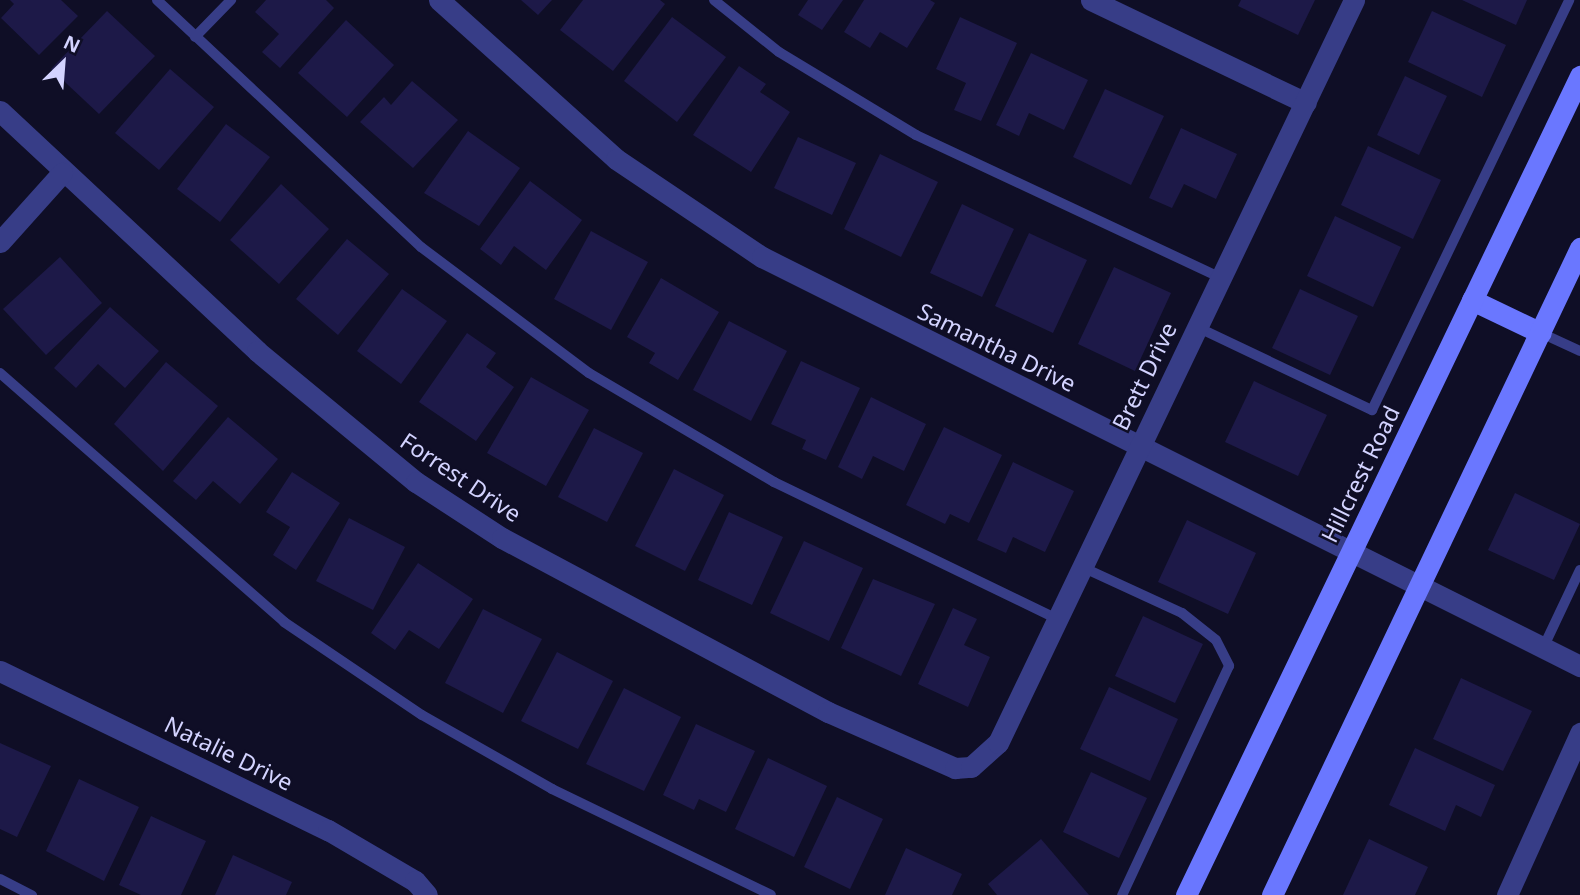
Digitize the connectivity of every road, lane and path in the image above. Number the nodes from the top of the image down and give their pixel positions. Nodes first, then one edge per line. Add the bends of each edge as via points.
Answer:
1 (157, 0) edge
2 (231, 0) edge
3 (439, 0) edge
4 (714, 0) edge
5 (1091, 0) edge
6 (1354, 0) edge
7 (1569, 0) edge
8 (195, 37) junction
9 (1580, 76) edge
10 (1306, 103) junction
11 (0, 111) edge
12 (62, 173) junction
13 (0, 242) edge
14 (1580, 248) edge
15 (1221, 278) junction
16 (1472, 300) junction
17 (1197, 327) junction
18 (1541, 333) junction
19 (1580, 351) edge
20 (0, 373) edge
21 (1139, 447) junction
22 (1353, 548) junction
23 (1082, 567) junction
24 (1580, 569) edge
25 (1421, 582) junction
26 (1057, 619) junction
27 (1544, 646) junction
28 (1580, 667) edge
29 (0, 671) edge
30 (1580, 733) edge
31 (971, 767) joint
32 (0, 879) edge
33 (32, 895) edge
34 (427, 895) edge
35 (771, 895) edge
36 (1122, 895) edge
37 (1186, 895) edge
38 (1272, 895) edge
39 (1507, 895) edge

1 - 8 lane
2 - 8 lane
3 - 21 street, Samantha Drive via 558,111 705,222 874,316
4 - 15 lane via 779,52 916,135
5 - 10 street
6 - 10 street, Brett Drive
7 - 17 lane via 1372,410
8 - 26 lane via 421,247 589,373 774,482
9 - 16 main road, Hillcrest Road
10 - 15 street, Brett Drive
11 - 12 street, Forrest Drive
12 - 13 street
12 - 31 street, Forrest Drive via 257,351 416,482 502,538 828,712 913,754 955,768
14 - 18 main road
15 - 17 street, Brett Drive
16 - 18 main road
16 - 22 main road, Hillcrest Road
17 - 21 street, Brett Drive
18 - 19 lane
18 - 25 main road
20 - 35 lane via 178,535 296,630 422,715 552,789
21 - 22 street, Samantha Drive
21 - 23 street, Brett Drive
22 - 25 street, Samantha Drive
22 - 37 main road, Hillcrest Road
23 - 26 street, Brett Drive
23 - 36 lane via 1182,613 1216,640 1229,666
24 - 27 lane
25 - 27 street, Samantha Drive
25 - 38 main road
26 - 31 street, Brett Drive via 998,743
27 - 28 street, Samantha Drive
29 - 34 street, Natalie Drive via 328,831 415,881
30 - 39 street
32 - 33 lane

